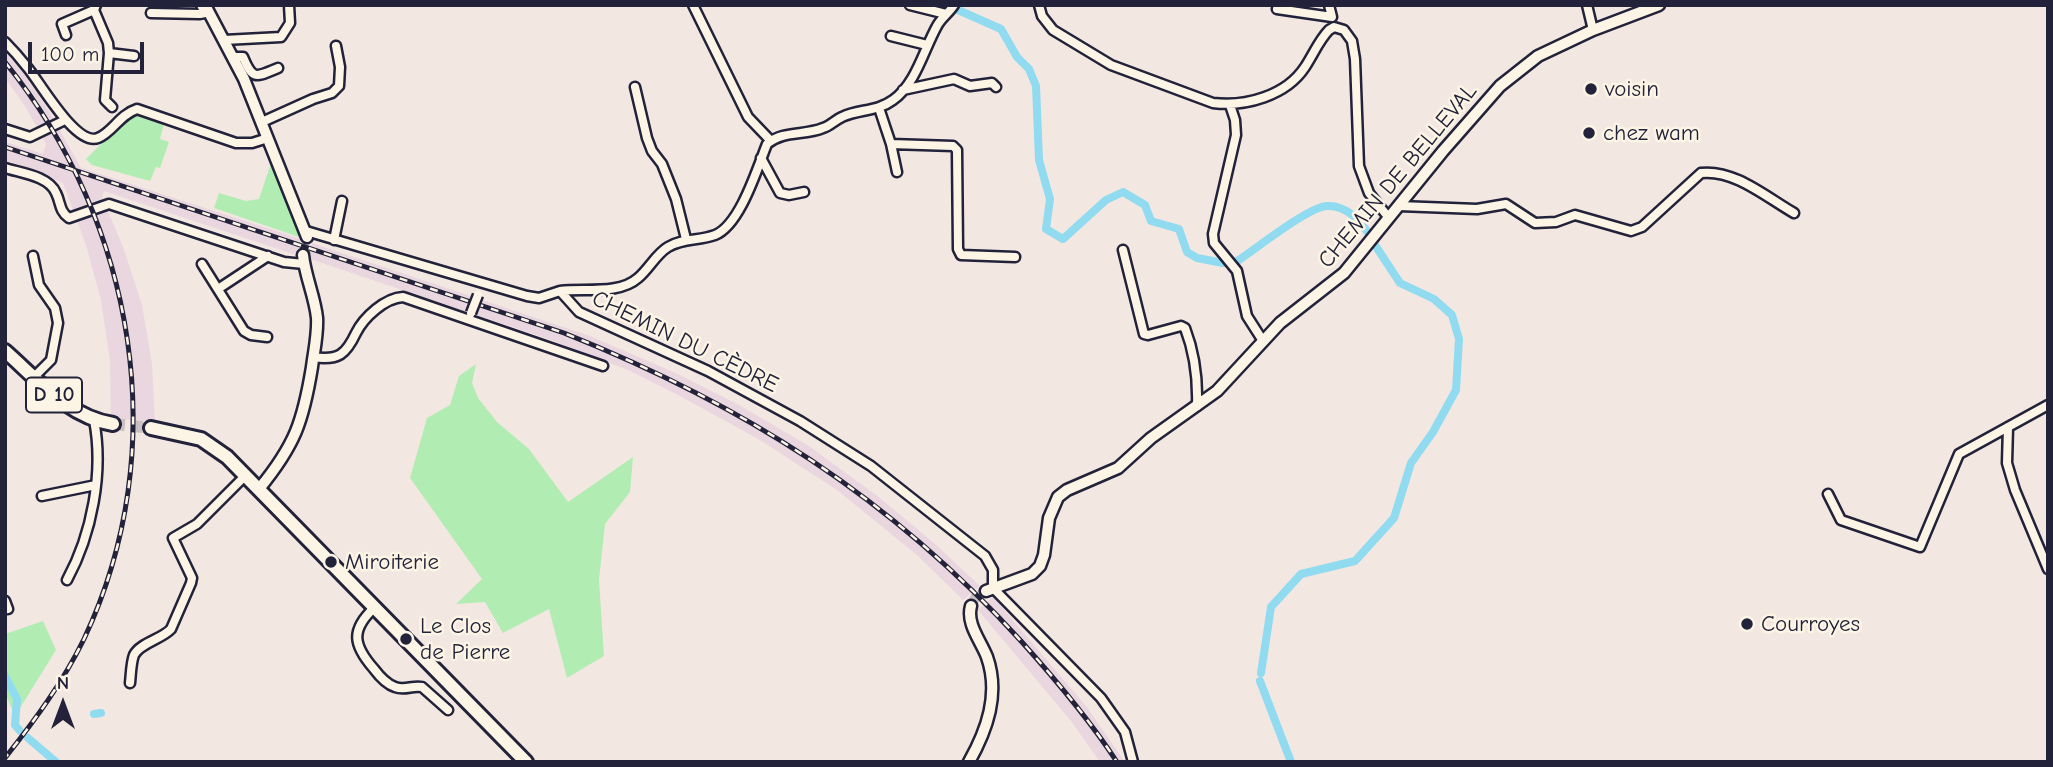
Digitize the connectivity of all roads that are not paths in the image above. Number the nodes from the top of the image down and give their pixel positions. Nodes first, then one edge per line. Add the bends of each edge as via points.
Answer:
1 (203, 5) edge
2 (289, 5) edge
3 (693, 5) edge
4 (910, 5) edge
5 (954, 5) edge
6 (1039, 5) edge
7 (1278, 5) edge
8 (1329, 5) edge
9 (1587, 5) edge
10 (1659, 5) edge
11 (95, 7) edge
12 (151, 13) dead end
13 (946, 14) junction
14 (1593, 30) junction
15 (66, 35) dead end
16 (891, 36) dead end
17 (224, 40) junction
18 (5, 42) edge
19 (336, 46) dead end
20 (927, 46) junction
21 (108, 53) junction
22 (134, 56) dead end
23 (233, 57) junction
24 (278, 68) dead end
25 (635, 87) dead end
26 (996, 87) dead end
27 (903, 90) junction
28 (1230, 105) junction
29 (112, 107) dead end
30 (879, 108) junction
31 (65, 120) junction
32 (262, 122) junction
33 (5, 129) edge
34 (268, 138) junction
35 (771, 141) junction
36 (891, 144) junction
37 (761, 158) junction
38 (5, 168) edge
39 (897, 172) dead end
40 (804, 192) dead end
41 (342, 201) dead end
42 (1399, 206) junction
43 (1794, 213) dead end
44 (1389, 218) junction
45 (306, 234) joint
46 (686, 239) junction
47 (334, 240) junction
48 (1123, 250) dead end
49 (33, 256) dead end
50 (268, 256) junction
51 (1015, 257) dead end
52 (303, 259) joint
53 (202, 264) dead end
54 (481, 283) junction
55 (218, 289) junction
56 (560, 291) junction
57 (470, 315) junction
58 (267, 337) dead end
59 (1263, 341) junction
60 (5, 351) edge
61 (313, 357) junction
62 (603, 366) dead end
63 (34, 377) junction
64 (2048, 405) edge
65 (1197, 406) junction
66 (94, 420) junction
67 (113, 424) tunnel mouth
68 (2008, 427) junction
69 (151, 428) tunnel mouth
70 (246, 475) junction
71 (96, 485) junction
72 (259, 489) junction
73 (1828, 494) dead end
74 (41, 496) dead end
75 (2048, 569) edge
76 (67, 580) dead end
77 (989, 589) junction
78 (971, 606) dead end
79 (375, 607) junction
80 (130, 683) dead end
81 (448, 710) dead end
82 (526, 762) edge
83 (969, 762) edge
84 (1133, 762) edge

1 - 12 street via 205,13 200,14
1 - 17 street
2 - 17 street via 290,23 281,37
3 - 35 street via 748,117
4 - 13 street
5 - 13 street
6 - 28 street via 1053,30 1111,65 1213,103
7 - 8 street via 1278,9 1332,17
9 - 14 street
10 - 14 street, CHEMIN DE BELLEVAL
11 - 15 street via 62,24
11 - 21 street
13 - 20 street
14 - 42 street, CHEMIN DE BELLEVAL via 1538,56 1500,86
16 - 20 street
17 - 23 street
18 - 31 street
19 - 32 street via 339,86
20 - 27 street
21 - 22 street
21 - 29 street via 106,100
23 - 24 street via 243,57 254,76
23 - 32 street
25 - 46 street via 647,138 676,199
26 - 27 street via 954,79
27 - 30 street
28 - 44 street via 1261,98 1289,83 1304,69 1329,30 1344,30 1355,58 1359,166 1369,193
28 - 59 street via 1236,135 1214,243 1237,271 1247,316
30 - 35 street via 842,116 826,128 788,133
30 - 36 street
31 - 33 street via 30,137
31 - 34 street via 90,140 137,109 236,143
32 - 34 street
34 - 45 street
35 - 37 street
36 - 39 street
36 - 51 street via 956,148 958,252
37 - 40 street via 780,192
37 - 46 street via 735,217 724,230
38 - 50 street via 50,184 69,218 109,204
41 - 47 street
42 - 43 street via 1477,209 1506,204 1535,223 1575,215 1632,231 1701,173 1714,172 1742,182
42 - 44 street, CHEMIN DE BELLEVAL
44 - 59 street, CHEMIN DE BELLEVAL via 1344,273
45 - 47 street, CHEMIN DU CÈDRE
46 - 56 street via 666,248 630,283
47 - 54 street, CHEMIN DU CÈDRE
48 - 65 street via 1144,334 1185,328 1198,378
49 - 63 street via 39,285 55,308 58,323 51,360
50 - 52 street via 297,264
50 - 55 street
52 - 61 street via 317,317
53 - 55 street
54 - 56 street, CHEMIN DU CÈDRE via 539,298
54 - 57 street, bridge
55 - 58 street via 244,331
56 - 77 street, CHEMIN DU CÈDRE via 579,312 708,371 871,466 985,556 993,570
57 - 61 street via 395,298 367,319 345,352
57 - 62 street
59 - 65 street, CHEMIN DE BELLEVAL via 1229,381
60 - 63 main road, D 10
61 - 72 street via 301,422 279,464
63 - 66 main road, D 10 via 69,407
64 - 68 street
65 - 77 street, CHEMIN DE BELLEVAL via 1118,468 1058,497 1040,566 1032,574
66 - 67 main road, D 10
66 - 71 street
68 - 73 street via 1959,454 1920,547 1841,520
68 - 75 street via 2007,463
69 - 70 main road via 210,444
70 - 72 main road
70 - 80 street via 197,524 173,538 191,583 171,629 133,657
71 - 74 street
71 - 76 street via 83,543
72 - 79 main road
77 - 84 street via 1101,698 1125,732
78 - 83 street via 971,623 991,670 992,697 986,727
79 - 81 street via 360,623 360,653 386,683 401,689 422,687
79 - 82 main road

